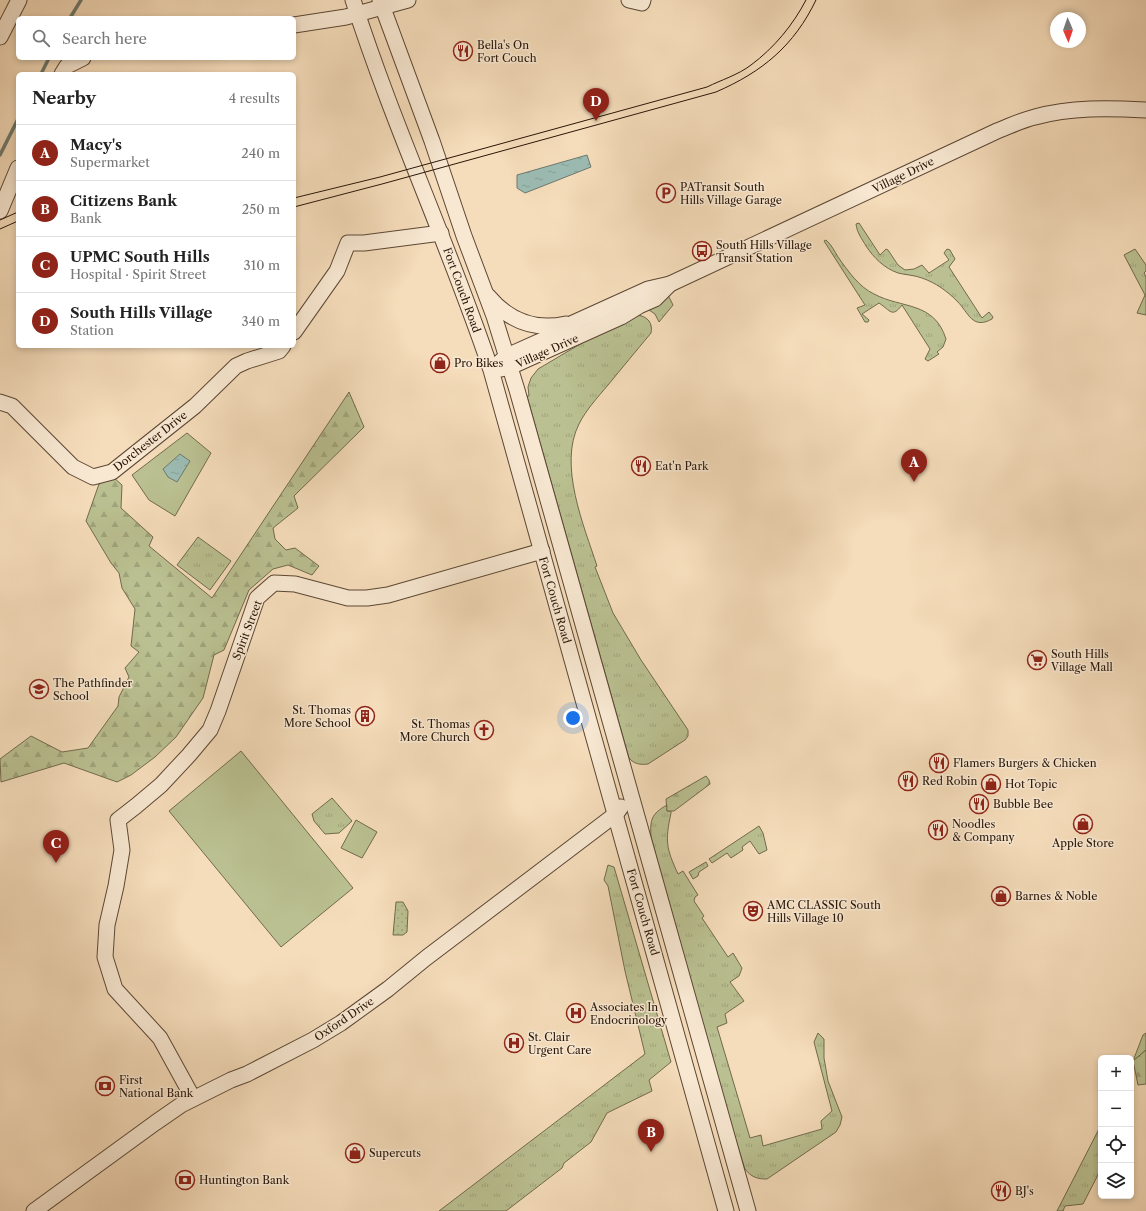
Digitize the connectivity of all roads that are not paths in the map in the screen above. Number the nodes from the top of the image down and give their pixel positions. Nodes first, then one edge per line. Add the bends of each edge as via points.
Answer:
1 (352, 0) edge
2 (408, 0) edge
3 (381, 4) edge
4 (10, 6) edge
5 (357, 14) junction
6 (296, 25) edge
7 (0, 37) edge
8 (79, 60) edge
9 (63, 72) edge
10 (1146, 110) edge
11 (16, 173) edge
12 (0, 211) edge
13 (441, 233) junction
14 (670, 284) junction
15 (484, 290) junction
16 (572, 323) junction
17 (296, 329) edge
18 (281, 348) edge
19 (509, 362) junction
20 (491, 370) junction
21 (0, 402) edge
22 (542, 551) junction
23 (630, 793) junction
24 (636, 810) junction
25 (616, 814) junction
26 (193, 1098) junction
27 (34, 1211) edge
28 (726, 1211) edge
29 (748, 1211) edge

1 - 5 street, Fort Couch Road
2 - 3 street
3 - 5 street
3 - 15 street, Fort Couch Road
4 - 7 street
5 - 6 street
5 - 13 street, Fort Couch Road
8 - 9 street via 67,66
10 - 14 street, Village Drive via 1077,109 1035,117 997,131
11 - 12 street
13 - 17 street via 348,243 337,271
13 - 20 street, Fort Couch Road
14 - 16 street, Village Drive via 648,289
14 - 19 street, Village Drive via 655,299 621,317
15 - 16 street via 501,309 525,323 548,327
15 - 19 street, Fort Couch Road
16 - 19 street, Village Drive
18 - 21 street, Dorchester Drive via 236,366 195,406 112,472 93,478 72,467 12,406
19 - 20 street, Village Drive
19 - 23 street, Fort Couch Road
20 - 22 street, Fort Couch Road
22 - 25 street, Fort Couch Road
22 - 26 street, Spirit Street via 392,594 368,598 348,598 295,584 274,583 257,598 210,730 161,785 118,820 122,850 107,925 105,957 115,989 160,1038
23 - 24 street, Fort Couch Road
23 - 25 street, Oxford Drive
24 - 25 street
24 - 29 street, Fort Couch Road
25 - 26 street, Oxford Drive via 426,958 388,990 341,1023 247,1074
25 - 28 street, Fort Couch Road
26 - 27 street, Oxford Drive

